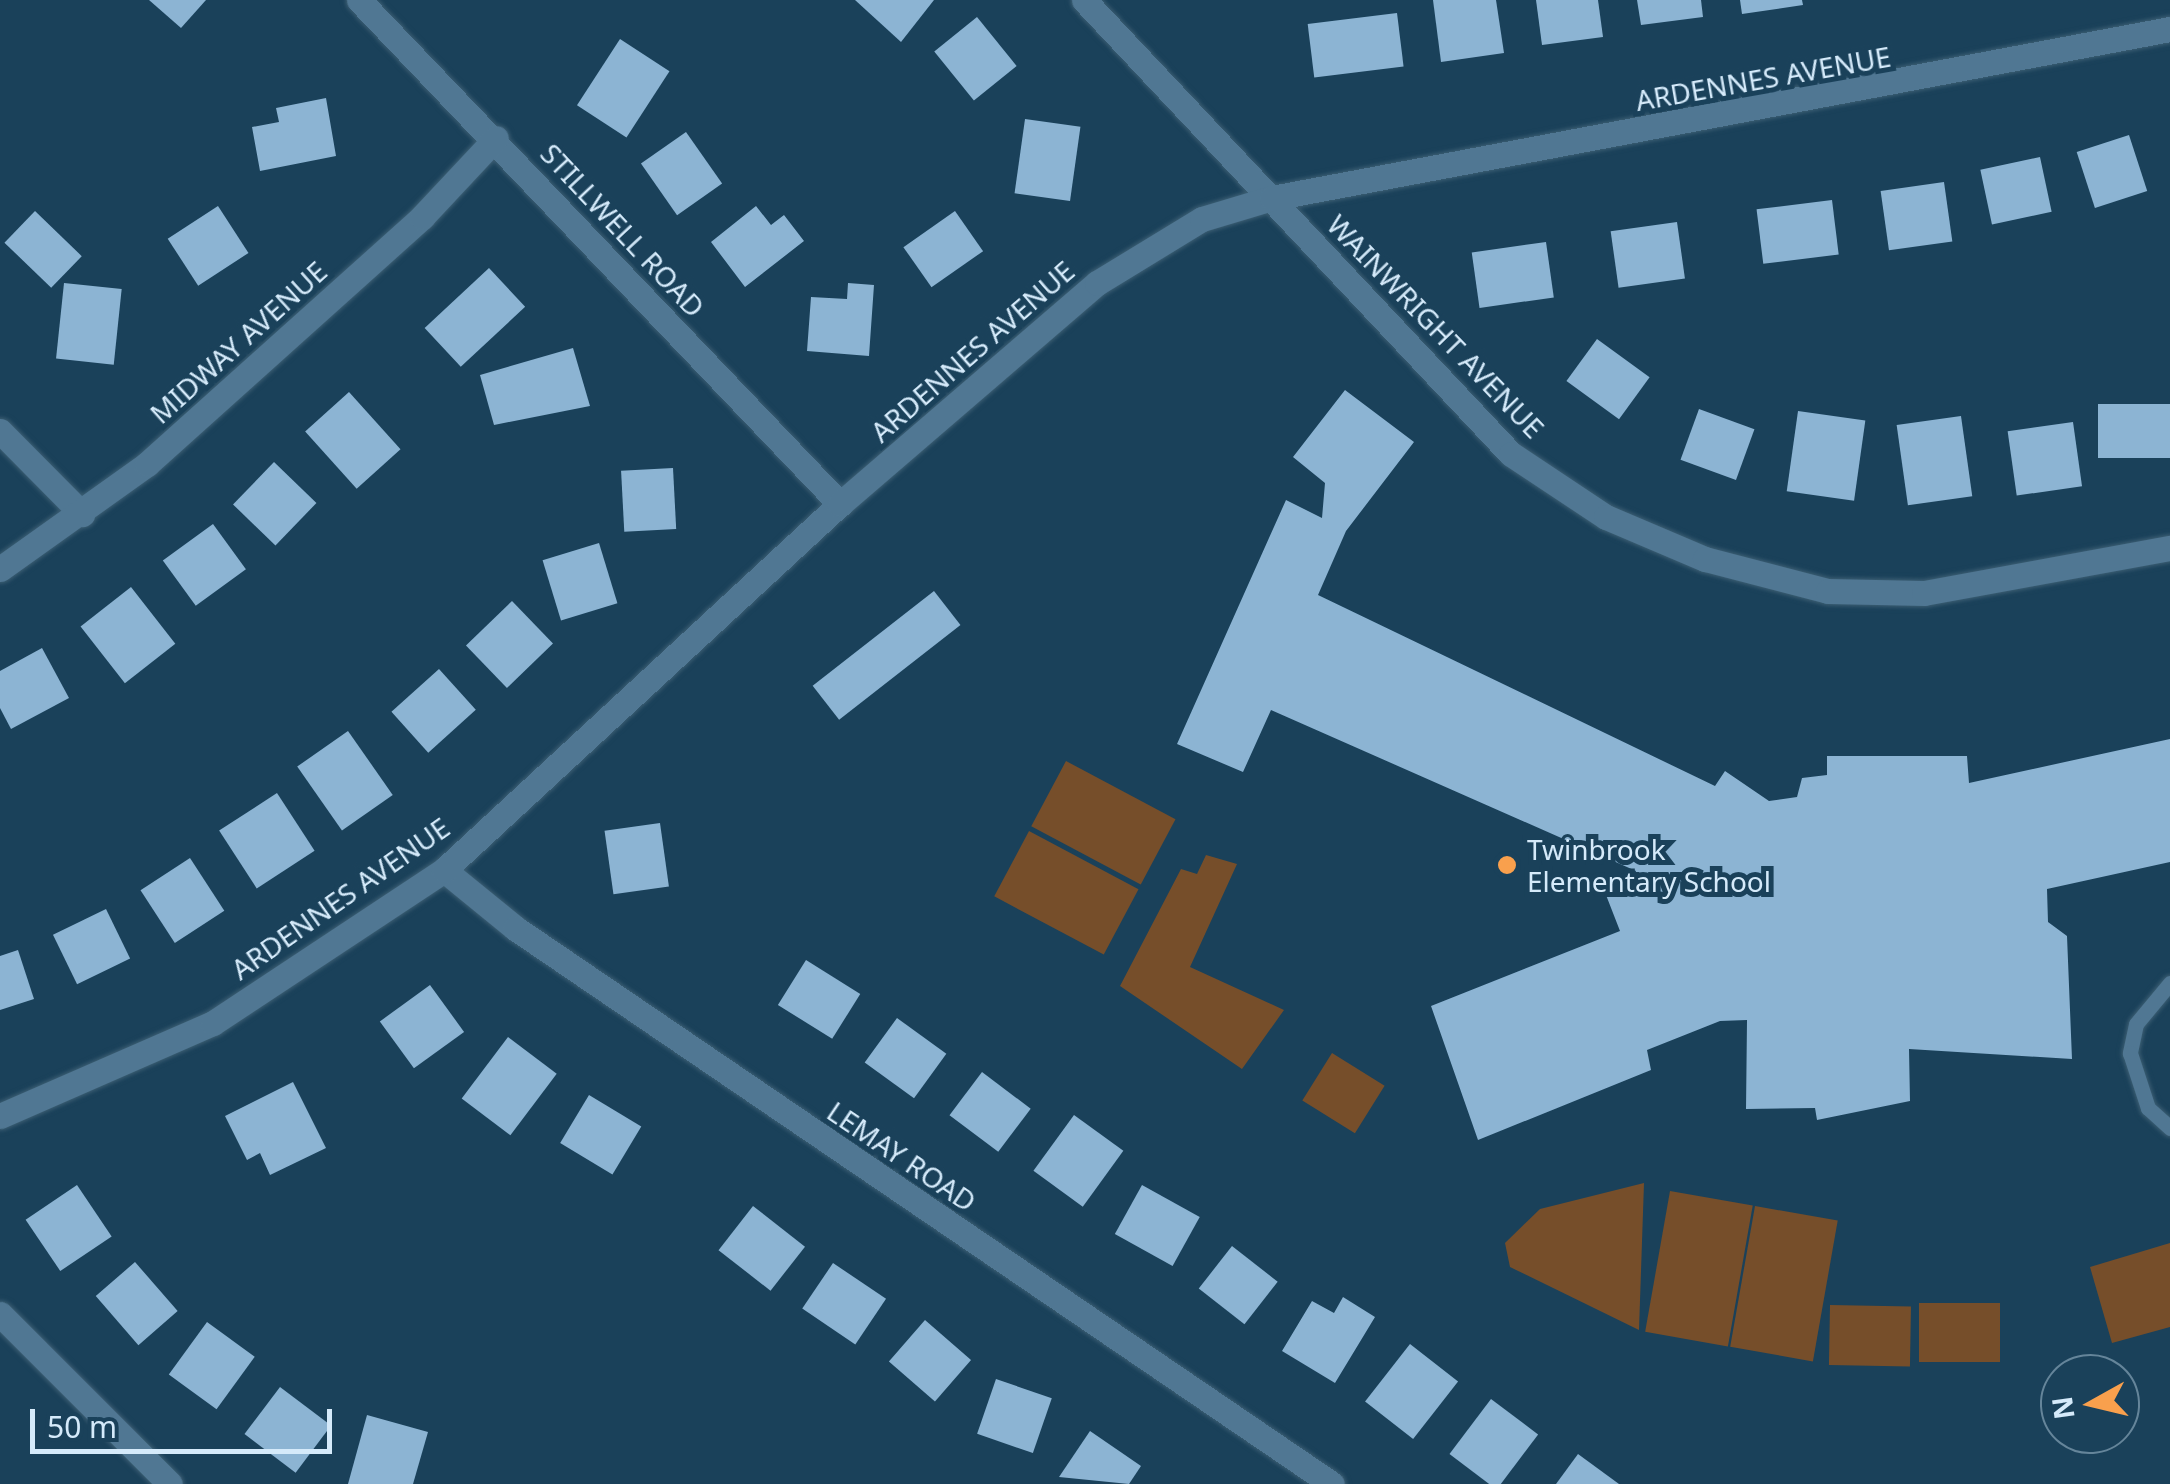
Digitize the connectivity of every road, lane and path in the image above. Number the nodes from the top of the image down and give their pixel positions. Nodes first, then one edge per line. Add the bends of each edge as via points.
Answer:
1 (359, 0) edge
2 (1084, 0) edge
3 (2170, 30) edge
4 (496, 138) junction
5 (1272, 198) junction
6 (0, 431) edge
7 (840, 504) junction
8 (82, 514) junction
9 (2170, 548) edge
10 (0, 569) edge
11 (444, 870) junction
12 (2170, 983) edge
13 (0, 1116) edge
14 (2170, 1128) edge
15 (0, 1314) edge
16 (170, 1484) edge
17 (1332, 1484) edge

1 - 4 street, STILLWELL ROAD
2 - 5 street, WAINWRIGHT AVENUE
3 - 5 street, ARDENNES AVENUE
4 - 7 street, STILLWELL ROAD
4 - 8 street, MIDWAY AVENUE via 422,217
5 - 7 street, ARDENNES AVENUE via 1202,220 1098,283
5 - 9 street, WAINWRIGHT AVENUE via 1512,454 1606,518 1705,560 1828,591 1924,593
6 - 8 street
7 - 11 street, ARDENNES AVENUE
8 - 10 street, MIDWAY AVENUE
11 - 13 street, ARDENNES AVENUE via 212,1023
11 - 17 street, LEMAY ROAD via 515,928
12 - 14 lane via 2136,1024 2130,1053 2148,1108
15 - 16 street

